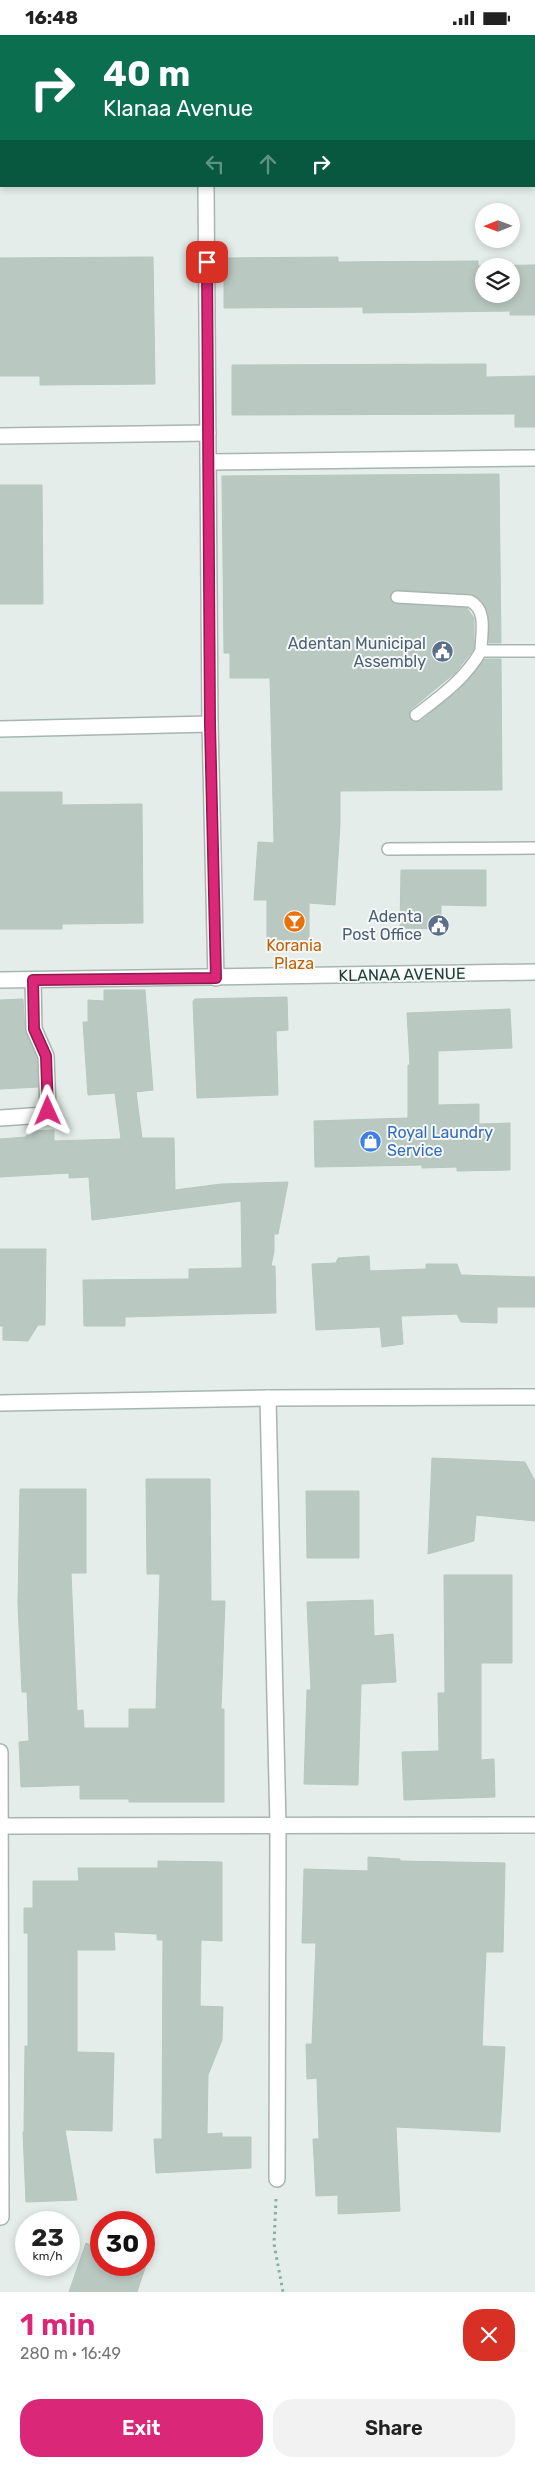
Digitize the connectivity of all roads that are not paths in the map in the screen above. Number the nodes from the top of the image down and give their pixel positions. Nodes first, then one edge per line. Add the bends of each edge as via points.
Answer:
1 (206, 187) edge
2 (208, 433) junction
3 (0, 436) edge
4 (535, 458) edge
5 (208, 461) junction
6 (397, 597) dead end
7 (481, 651) junction
8 (535, 651) edge
9 (416, 715) dead end
10 (210, 724) junction
11 (0, 729) edge
12 (535, 848) edge
13 (388, 849) dead end
14 (535, 972) edge
15 (216, 978) junction
16 (33, 980) junction
17 (0, 981) edge
18 (0, 1118) edge
19 (535, 1397) edge
20 (268, 1398) junction
21 (0, 1403) edge
22 (0, 1752) edge
23 (535, 1825) edge
24 (1, 1826) edge
25 (278, 1826) junction
26 (277, 2179) road end
27 (1, 2217) edge

1 - 2 street
2 - 3 street
2 - 5 street
4 - 5 street
5 - 10 street
6 - 7 lane via 470,601 477,605 482,612
7 - 8 lane
7 - 9 lane via 472,668
10 - 11 street
10 - 15 street
12 - 13 lane
14 - 15 street, KLANAA AVENUE
15 - 16 street, KLANAA AVENUE
16 - 17 street, KLANAA AVENUE
16 - 18 street via 34,1029 46,1056 48,1111 37,1117
19 - 20 street
20 - 21 street
20 - 25 street
22 - 24 street
23 - 25 street
24 - 25 street
24 - 27 street
25 - 26 street

